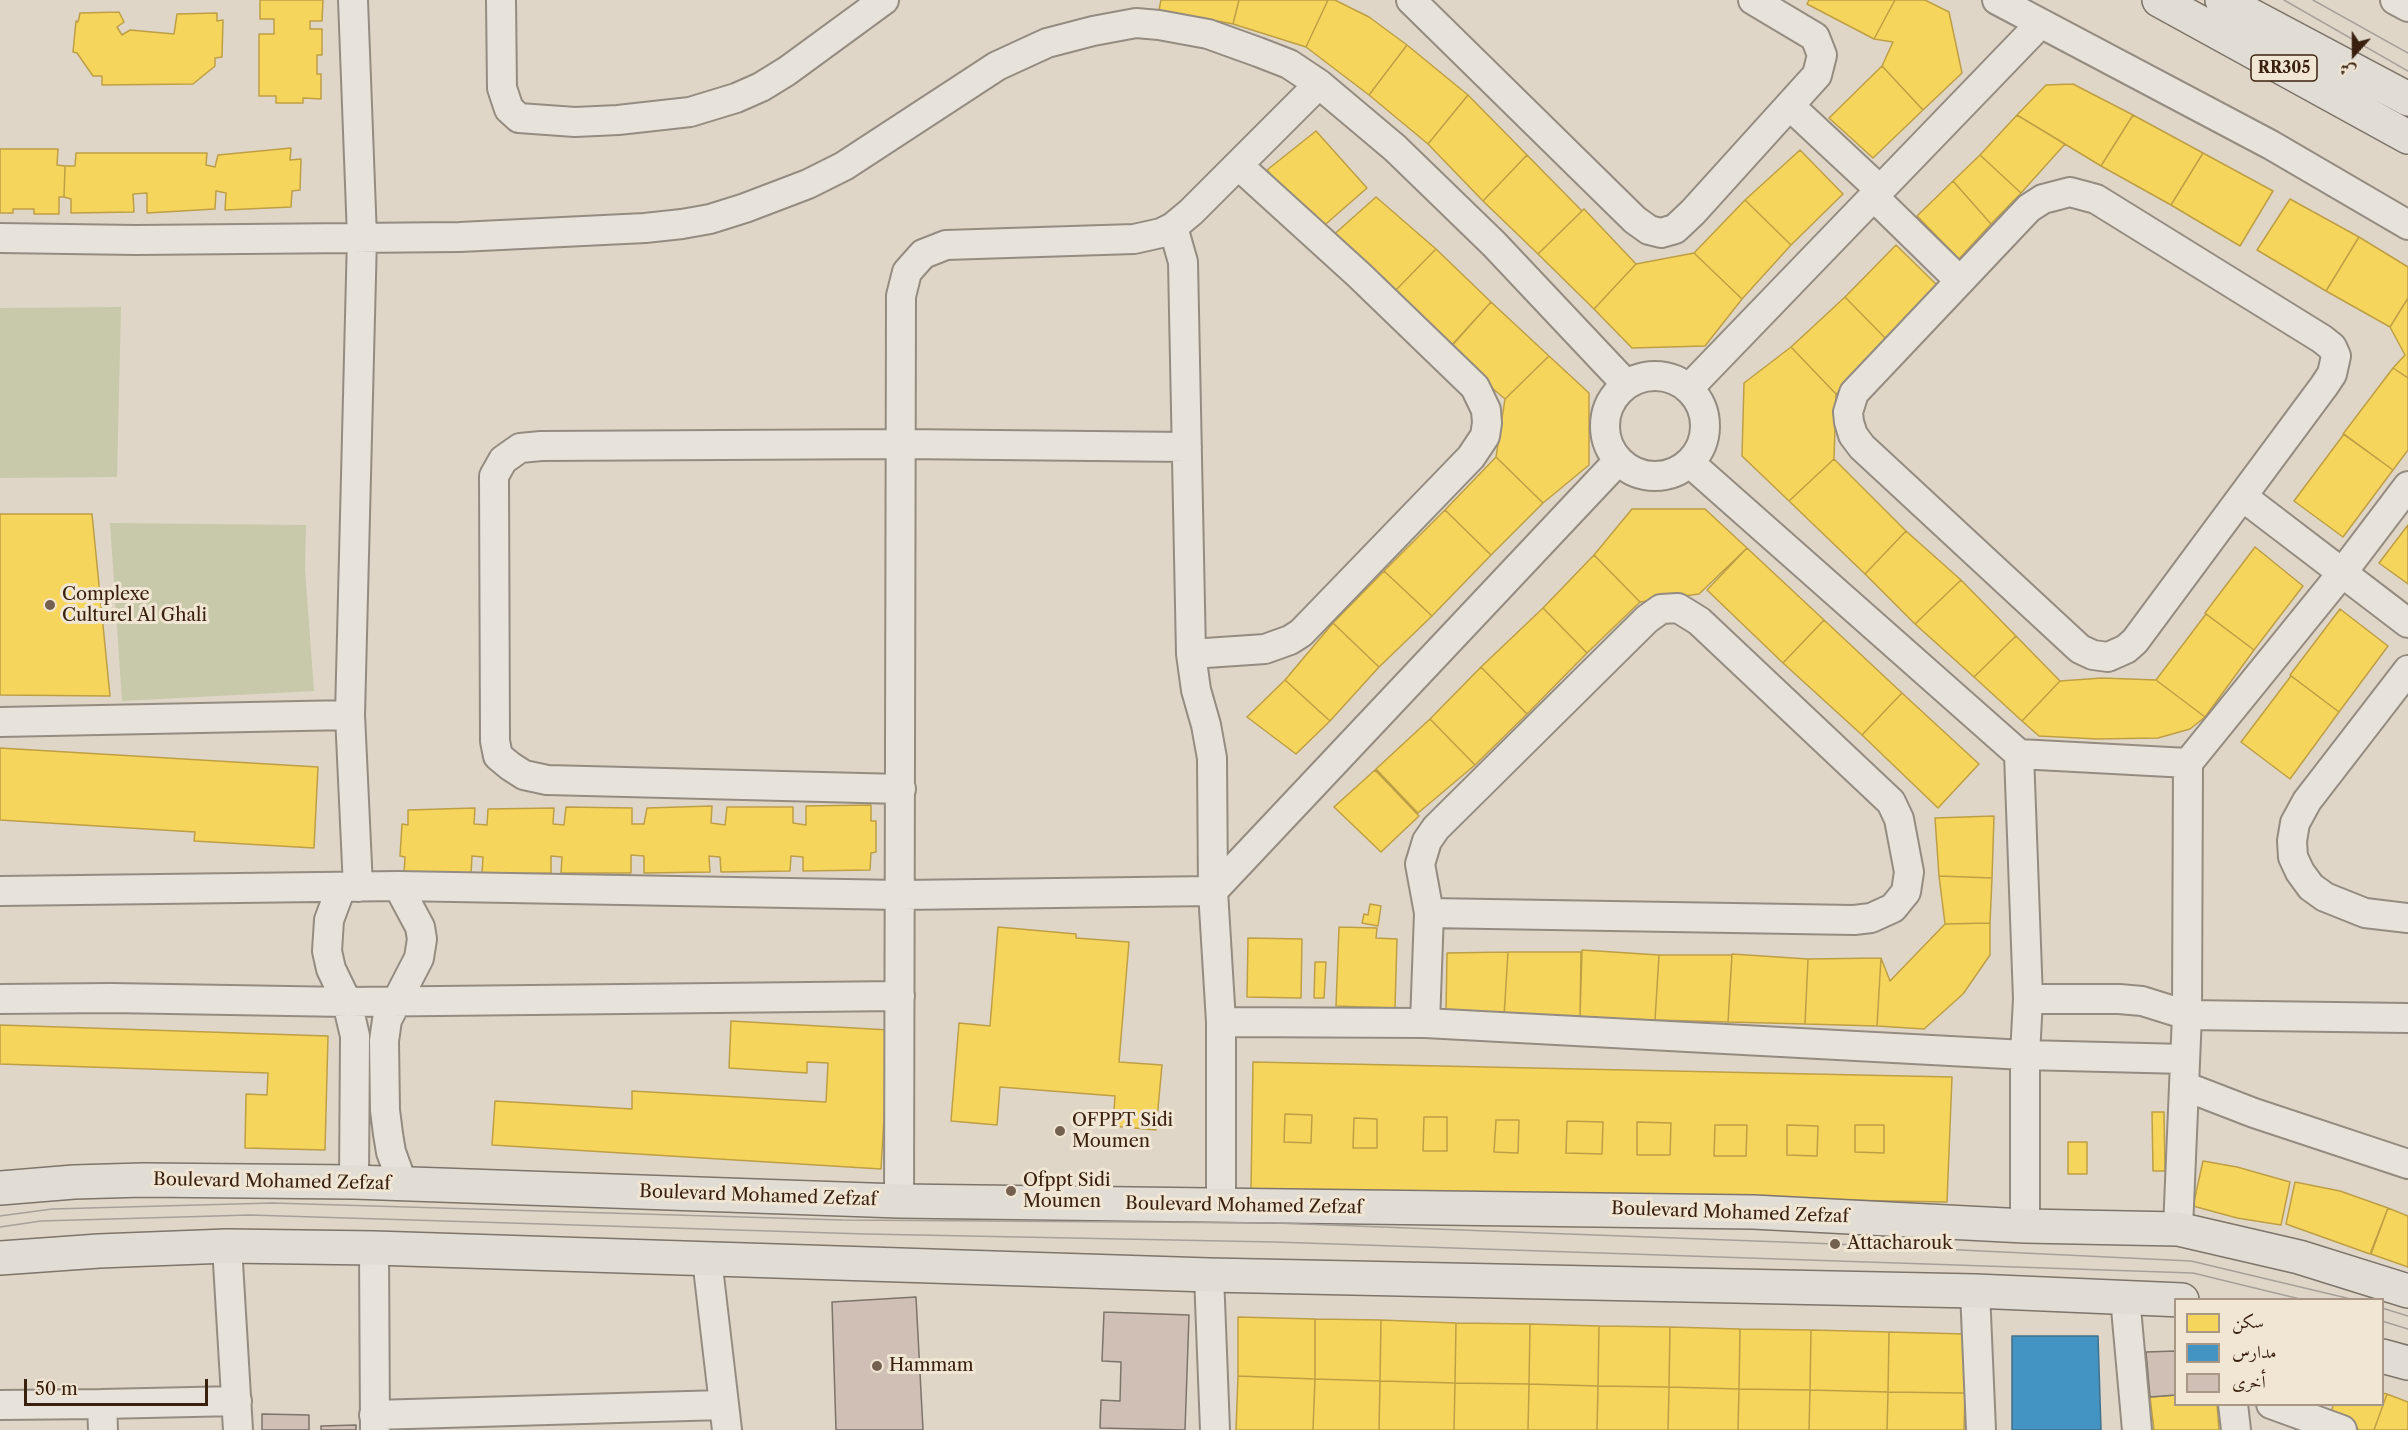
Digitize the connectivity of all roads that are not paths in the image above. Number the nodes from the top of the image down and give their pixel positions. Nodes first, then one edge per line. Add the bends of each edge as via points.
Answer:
1 (352, 0) edge
2 (501, 0) edge
3 (884, 0) edge
4 (1411, 0) edge
5 (1753, 0) edge
6 (1997, 0) edge
7 (2159, 0) edge
8 (2222, 0) edge
9 (2395, 0) edge
10 (2408, 7) edge
11 (1137, 12) edge
12 (2040, 24) junction
13 (1319, 84) junction
14 (2408, 99) edge
15 (1790, 106) junction
16 (2408, 136) edge
17 (1238, 165) junction
18 (1876, 193) junction
19 (2408, 225) edge
20 (1173, 227) junction
21 (362, 237) junction
22 (0, 238) edge
23 (1960, 281) junction
24 (1626, 384) junction
25 (1689, 388) junction
26 (902, 444) junction
27 (1187, 447) junction
28 (1618, 461) junction
29 (1690, 463) junction
30 (2408, 486) edge
31 (2243, 497) junction
32 (2342, 573) junction
33 (2408, 623) edge
34 (1191, 654) junction
35 (2408, 670) edge
36 (350, 715) junction
37 (0, 722) edge
38 (2019, 754) junction
39 (2188, 763) junction
40 (901, 789) junction
41 (398, 886) junction
42 (349, 887) junction
43 (0, 891) edge
44 (1213, 891) junction
45 (901, 895) junction
46 (1429, 913) junction
47 (2408, 918) edge
48 (900, 996) junction
49 (0, 999) edge
50 (2028, 999) junction
51 (397, 1001) junction
52 (347, 1002) junction
53 (2187, 1015) junction
54 (2408, 1018) edge
55 (1221, 1022) junction
56 (1425, 1023) junction
57 (2025, 1055) junction
58 (2185, 1073) junction
59 (2408, 1164) edge
60 (354, 1182) junction
61 (403, 1185) junction
62 (0, 1188) edge
63 (899, 1201) junction
64 (1221, 1205) junction
65 (2025, 1226) junction
66 (2178, 1230) junction
67 (226, 1246) junction
68 (374, 1248) junction
69 (0, 1258) edge
70 (707, 1259) junction
71 (1209, 1275) junction
72 (1975, 1291) junction
73 (2408, 1291) edge
74 (2125, 1296) junction
75 (2174, 1299) edge
76 (2384, 1357) edge
77 (2408, 1363) edge
78 (237, 1401) junction
79 (0, 1405) edge
80 (2233, 1406) edge
81 (2275, 1406) edge
82 (103, 1417) edge
83 (725, 1417) edge
84 (374, 1422) edge
85 (2317, 1425) edge
86 (238, 1430) edge
87 (1215, 1430) edge
88 (1981, 1430) edge
89 (2137, 1430) edge
90 (2236, 1430) edge
91 (2342, 1430) edge

1 - 21 street
2 - 3 street via 502,88 509,109 519,118 575,122 690,112 736,98 787,71
4 - 15 street via 1635,220 1654,232 1668,232 1681,224
5 - 15 street via 1810,33 1820,48 1817,75
6 - 12 street
7 - 16 main road, RR305
8 - 14 main road, RR305
9 - 10 street
11 - 13 street via 1289,64
11 - 21 street via 1093,31 1047,43 997,66 844,166 776,197 710,219 634,229
12 - 18 street
12 - 19 street via 2271,146
13 - 17 street
13 - 24 street via 1403,156 1494,244
15 - 18 street
17 - 20 street
17 - 34 street via 1475,387 1486,410 1487,423 1482,442 1471,457 1301,633 1265,649
18 - 23 street
18 - 25 street
20 - 26 street via 1141,238 961,244 934,248 923,254 907,272 902,290
20 - 27 street via 1183,262
21 - 22 street
21 - 36 street
23 - 31 street via 2029,208 2043,199 2070,192 2096,199 2327,343 2336,356 2332,374
23 - 31 street via 1854,393 1848,412 1851,429 1862,447 2080,649 2108,657 2130,646
24 - 25 street via 1659,375
24 - 28 street via 1614,396 1605,422 1605,436
25 - 29 street via 1706,417 1706,434
26 - 27 street
26 - 40 street
26 - 40 street via 541,446 520,448 503,460 494,476 495,741 498,756 510,766 524,775 547,780
27 - 34 street
28 - 29 street via 1654,477 1667,476
28 - 44 street
29 - 38 street
30 - 32 street
31 - 32 street
32 - 33 street
32 - 39 street
34 - 44 street via 1212,758
35 - 47 street via 2307,801 2295,824 2292,841 2293,857 2300,872 2325,897 2365,913
36 - 37 street
36 - 42 street
38 - 39 street
38 - 50 street
39 - 53 street
40 - 45 street
41 - 42 street
41 - 45 street
41 - 51 street via 423,939 419,958
42 - 43 street
42 - 52 street via 328,920 327,951
44 - 45 street
44 - 55 street
45 - 48 street
46 - 46 street via 1854,920 1871,918 1893,908 1906,892 1909,872 1899,819 1890,802 1699,621 1670,607 1647,619 1431,834 1420,864
46 - 56 street
48 - 51 street
48 - 63 street
49 - 52 street
50 - 53 street via 2142,1001
50 - 57 street
51 - 52 street
51 - 61 street via 386,1026 383,1065 391,1152
52 - 60 street via 356,1047
53 - 54 street
53 - 58 street
55 - 56 street
55 - 64 street
56 - 57 street
57 - 58 street
57 - 65 street
58 - 59 street via 2254,1113
58 - 66 street
60 - 61 main road, Boulevard Mohamed Zefzaf
60 - 62 main road, Boulevard Mohamed Zefzaf via 143,1180
61 - 63 main road, Boulevard Mohamed Zefzaf
63 - 64 main road, Boulevard Mohamed Zefzaf
64 - 65 main road, Boulevard Mohamed Zefzaf via 1753,1212
65 - 66 main road, Boulevard Mohamed Zefzaf
66 - 73 main road, Boulevard Mohamed Zefzaf via 2299,1257
67 - 68 main road
67 - 69 main road
67 - 78 street
68 - 70 main road
68 - 84 street
70 - 71 main road
70 - 83 street
71 - 72 main road
71 - 87 street
72 - 74 main road
72 - 88 street
74 - 75 main road
74 - 89 street
76 - 77 main road
78 - 82 street
78 - 86 street
79 - 82 street
80 - 90 street
81 - 85 street
83 - 84 street
85 - 91 street

